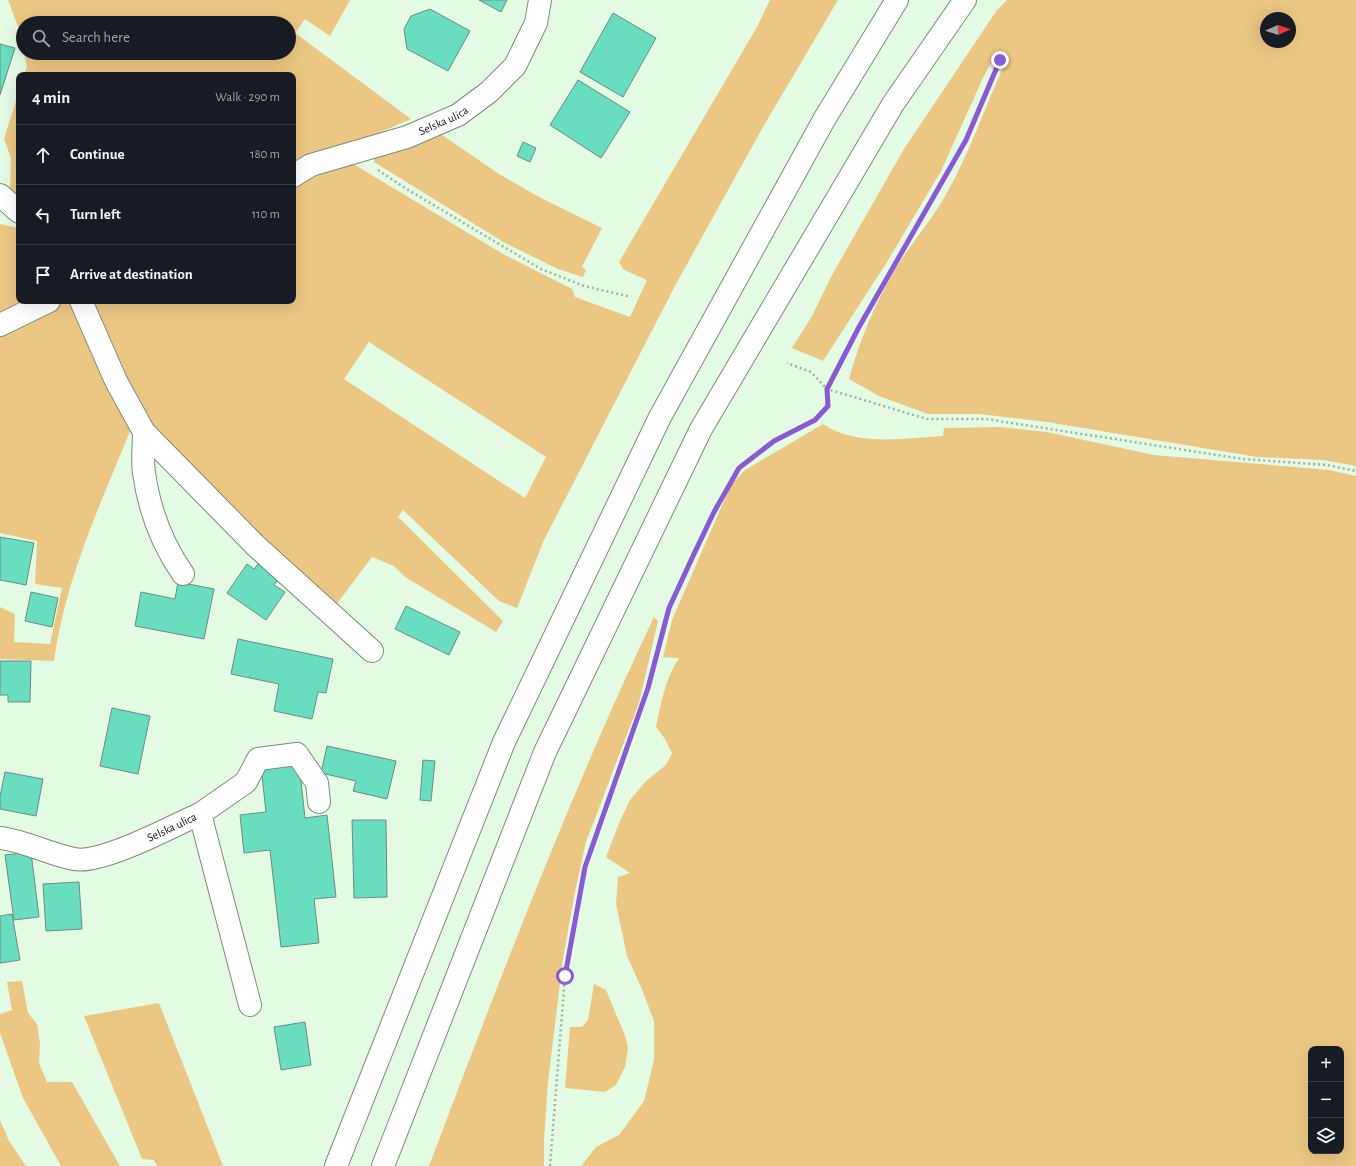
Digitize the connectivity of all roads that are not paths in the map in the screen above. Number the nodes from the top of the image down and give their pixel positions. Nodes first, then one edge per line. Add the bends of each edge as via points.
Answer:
1 (540, 0) edge
2 (897, 0) edge
3 (965, 0) edge
4 (296, 174) edge
5 (0, 195) edge
6 (16, 209) edge
7 (44, 304) edge
8 (81, 304) edge
9 (0, 325) edge
10 (144, 432) junction
11 (183, 574) dead end
12 (372, 651) dead end
13 (319, 802) dead end
14 (200, 814) junction
15 (0, 838) edge
16 (250, 1005) dead end
17 (336, 1166) edge
18 (382, 1166) edge

1 - 4 main road, Selska ulica via 536,23 515,66 489,92 458,115 407,138 311,165
2 - 17 main road via 825,118 660,417 507,735
3 - 18 main road via 893,104 701,429 545,752
5 - 6 main road
7 - 9 main road
8 - 10 main road via 116,381
10 - 11 main road via 144,472 154,517 172,559
10 - 12 main road via 256,546
13 - 14 main road via 317,783 297,754 258,759 246,782
14 - 15 main road, Selska ulica via 123,849 94,859 75,860
14 - 16 main road, Selska ulica

